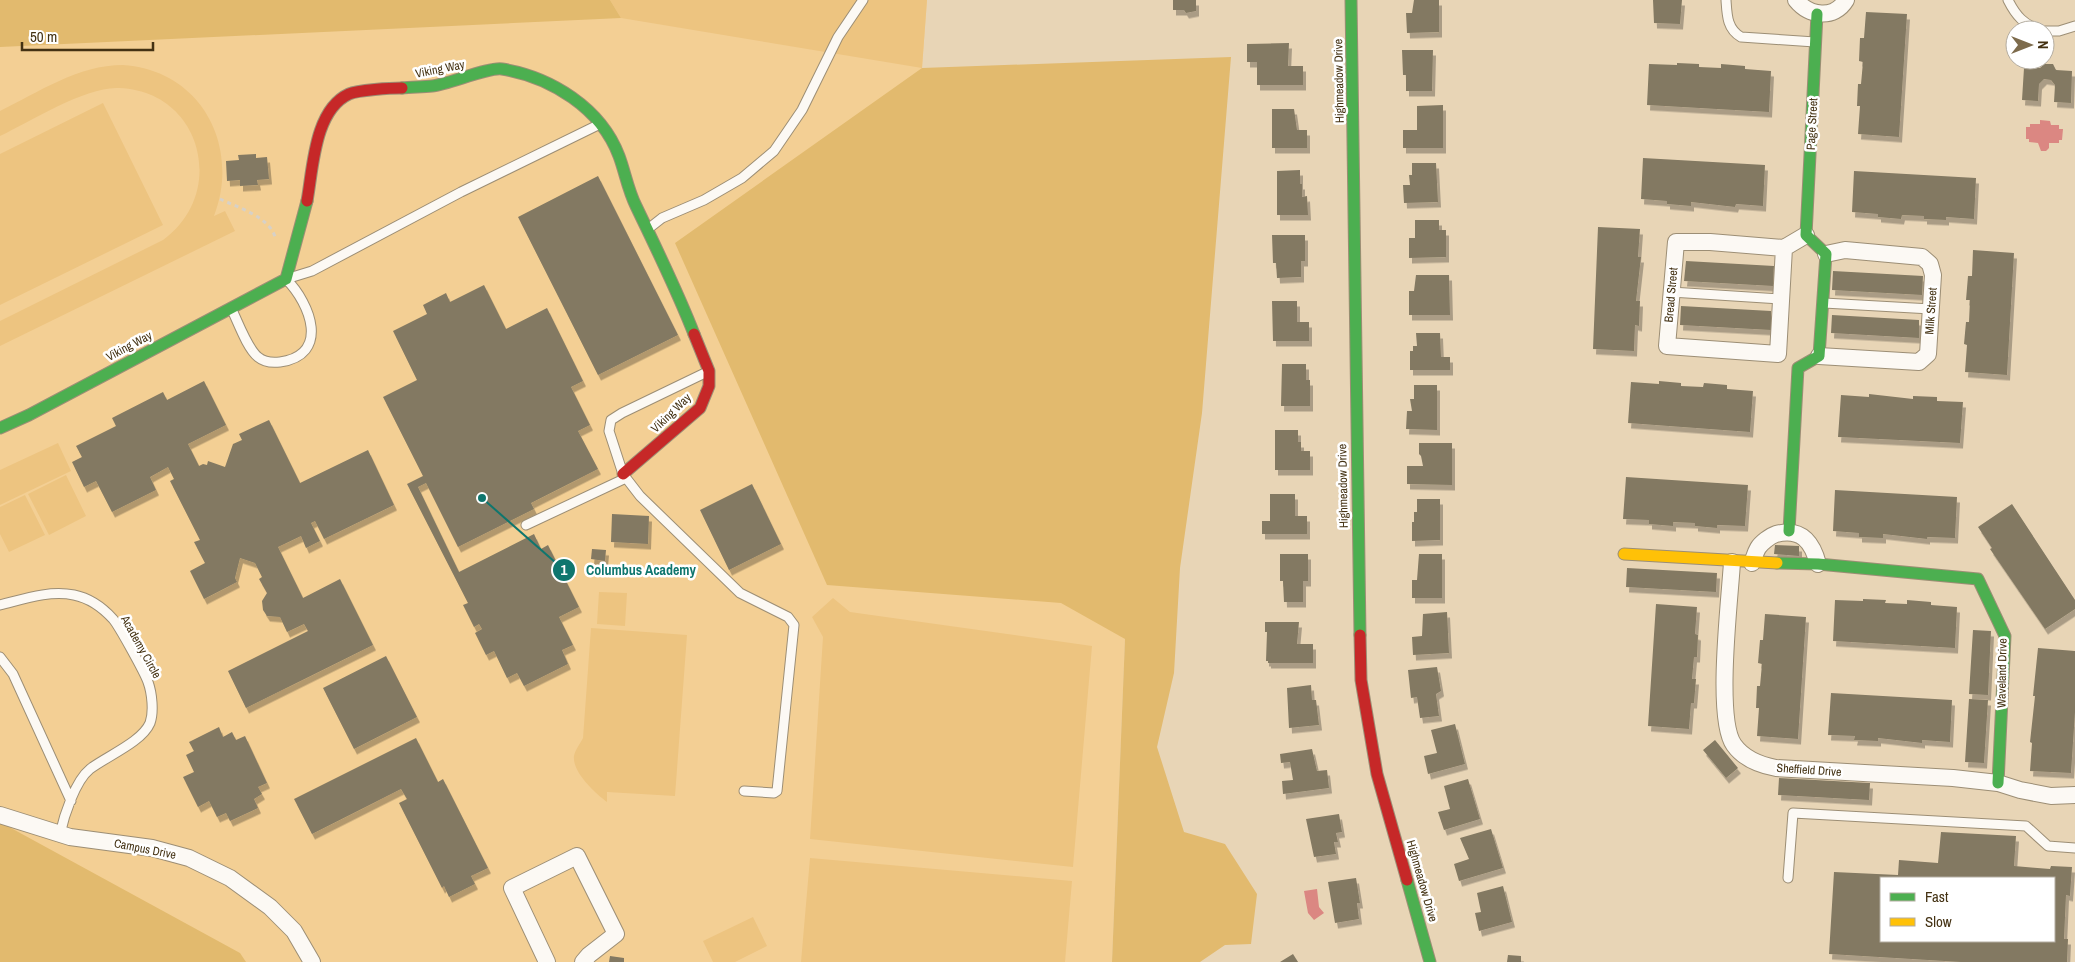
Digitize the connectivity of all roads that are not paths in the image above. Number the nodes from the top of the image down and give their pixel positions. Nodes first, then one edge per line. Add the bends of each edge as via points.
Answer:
1 (863, 0) edge
2 (1351, 0) edge
3 (1726, 0) edge
4 (1796, 0) edge
5 (1846, 0) edge
6 (2008, 0) edge
7 (1817, 14) junction
8 (2023, 20) edge
9 (2075, 26) edge
10 (2055, 31) edge
11 (1816, 42) junction
12 (600, 124) junction
13 (648, 229) junction
14 (1806, 234) junction
15 (1784, 248) junction
16 (1826, 254) junction
17 (286, 280) junction
18 (1672, 292) junction
19 (1781, 300) junction
20 (1822, 303) junction
21 (1931, 309) junction
22 (231, 310) junction
23 (1778, 354) junction
24 (1819, 356) junction
25 (1798, 368) junction
26 (710, 371) junction
27 (0, 428) edge
28 (625, 476) junction
29 (526, 525) dead end
30 (1789, 531) junction
31 (1624, 554) dead end
32 (1732, 562) junction
33 (1752, 563) junction
34 (1818, 564) junction
35 (0, 605) edge
36 (0, 657) edge
37 (1998, 783) junction
38 (744, 791) dead end
39 (2075, 795) edge
40 (71, 800) junction
41 (0, 815) edge
42 (60, 834) junction
43 (2075, 848) edge
44 (1788, 878) dead end
45 (312, 962) edge
46 (547, 962) edge
47 (583, 962) edge
48 (1430, 962) edge

1 - 13 lane via 838,37 802,110 774,151 742,178 704,200 662,218
2 - 48 street, Highmeadow Drive via 1361,680 1377,774
3 - 11 lane via 1729,24 1733,33 1741,37
4 - 7 street
5 - 7 street via 1836,10
6 - 8 lane
7 - 11 street, Page Street
9 - 10 lane
11 - 14 street, Page Street
12 - 13 street, Viking Way via 618,154 630,193
12 - 17 lane via 461,192 312,271
12 - 17 street, Viking Way via 582,104 562,90 500,68 433,86 349,94 333,107 318,134 306,204
13 - 26 street, Viking Way via 684,305
14 - 15 street
14 - 16 street
15 - 18 street, Bread Street via 1676,242
15 - 19 street
16 - 20 street
16 - 21 street, Milk Street via 1845,250 1922,257 1930,264 1933,275
17 - 22 street, Viking Way
17 - 22 lane via 300,298 312,329 306,348 291,360 264,362 256,356
18 - 19 lane
18 - 23 street, Bread Street via 1667,346
19 - 23 street
20 - 21 lane
20 - 24 street
21 - 24 street, Milk Street via 1928,354 1920,362
22 - 27 street, Viking Way
23 - 25 street
24 - 25 street
25 - 30 street
26 - 28 street, Viking Way via 709,386 700,408
26 - 28 lane via 611,420 609,431
28 - 29 lane
28 - 38 lane via 640,496 740,593 788,617 794,625 777,791
30 - 33 street via 1772,536 1759,547
30 - 34 street via 1804,538 1814,550
31 - 32 street, Waveland Drive
32 - 33 street, Waveland Drive
32 - 37 street, Sheffield Drive via 1723,698 1727,731 1742,754 1758,764 1776,768
33 - 34 street, Waveland Drive
34 - 37 street, Waveland Drive via 1978,578 2004,636
35 - 40 lane, Academy Circle via 53,592 76,595 96,604 114,620 148,681 152,707 151,721 145,732 88,770
36 - 40 lane via 13,674
37 - 39 street, Sheffield Drive via 2051,796
40 - 42 lane, Academy Circle
41 - 42 street, Campus Drive
42 - 45 street, Campus Drive via 162,850 189,858 230,878 294,931
43 - 44 lane via 2048,846 2026,826 1793,813
46 - 47 street via 512,888 577,856 616,934

